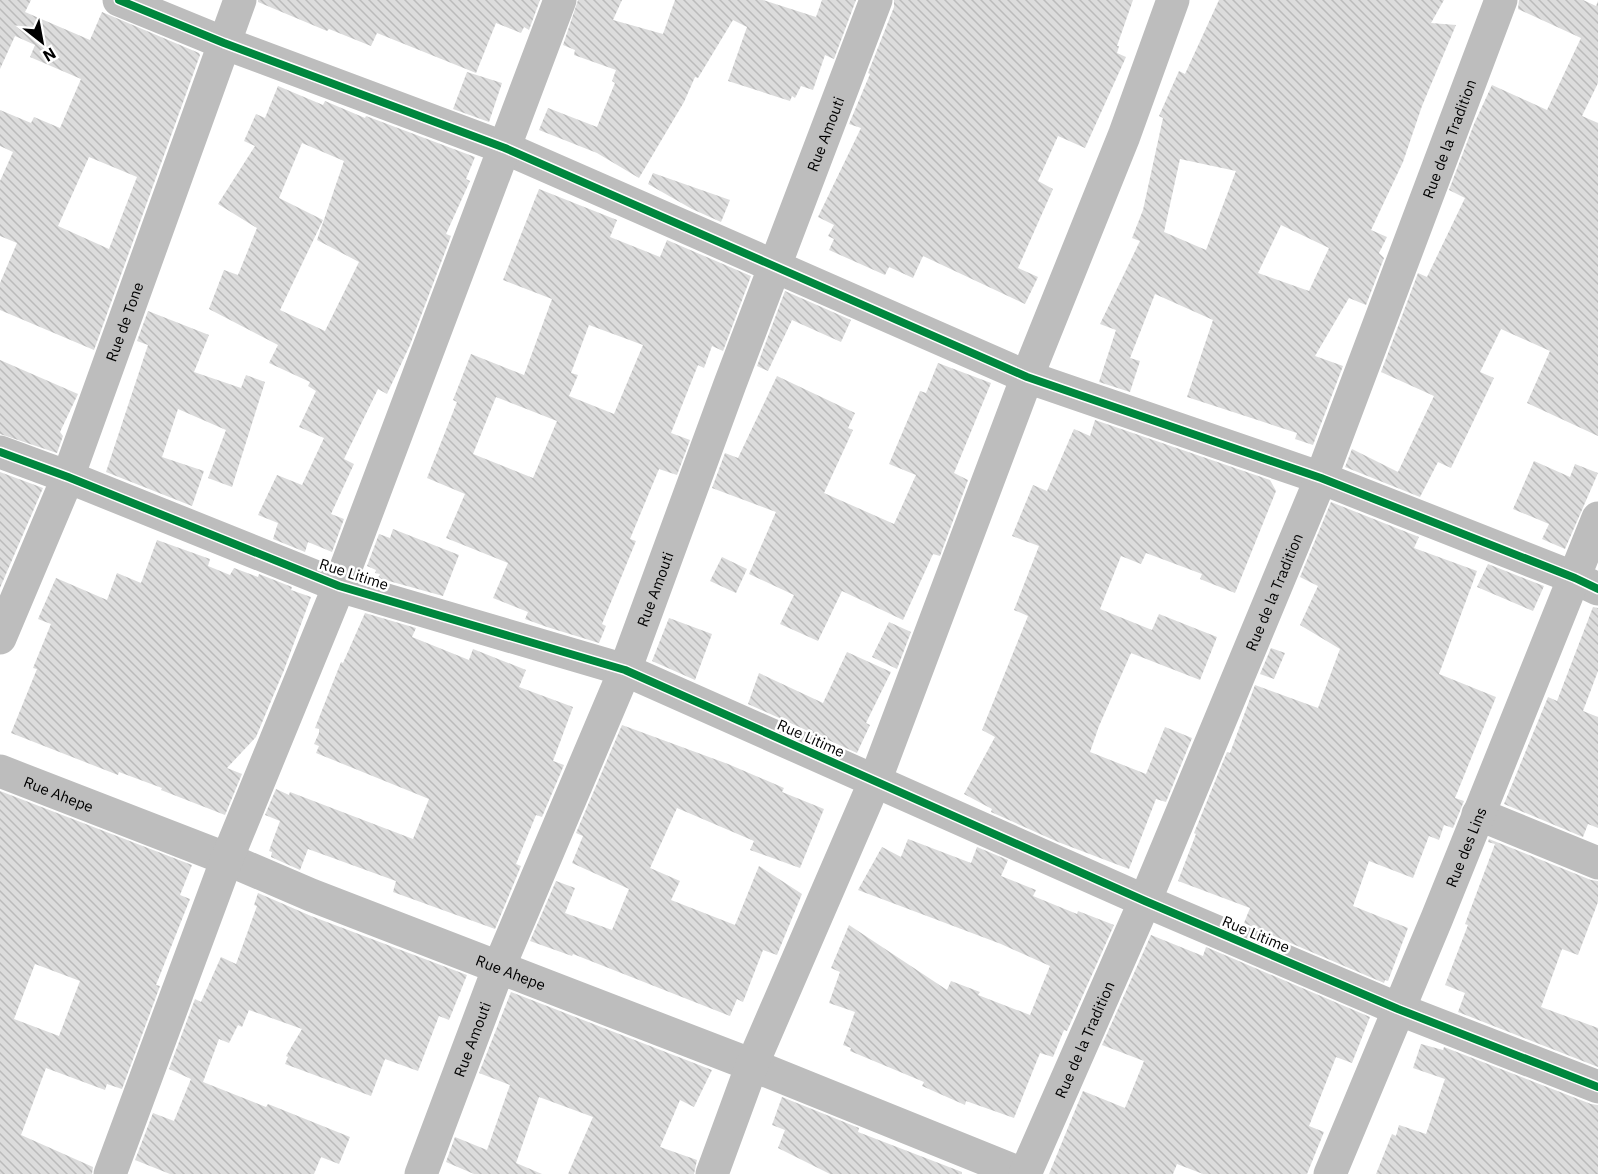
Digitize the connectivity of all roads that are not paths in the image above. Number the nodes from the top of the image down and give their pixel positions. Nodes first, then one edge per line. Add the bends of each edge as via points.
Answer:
1 (118, 0) edge
2 (240, 0) edge
3 (560, 0) edge
4 (876, 0) edge
5 (1173, 0) edge
6 (1501, 0) edge
7 (224, 43) junction
8 (505, 147) junction
9 (776, 268) junction
10 (1027, 377) junction
11 (0, 452) edge
12 (68, 477) junction
13 (1321, 478) junction
14 (1598, 518) edge
15 (1587, 584) edge
16 (339, 586) junction
17 (0, 638) edge
18 (625, 669) junction
19 (0, 771) edge
20 (874, 781) junction
21 (1478, 814) junction
22 (226, 859) junction
23 (1598, 863) edge
24 (1145, 902) junction
25 (499, 967) junction
26 (1398, 1009) junction
27 (752, 1065) junction
28 (1598, 1087) edge
29 (110, 1174) edge
30 (421, 1174) edge
31 (712, 1174) edge
32 (1024, 1174) edge
33 (1330, 1174) edge

1 - 7 street
2 - 7 street, Rue de Tone
3 - 8 street
4 - 9 street, Rue Amouti
5 - 10 street via 1124,136
6 - 13 street, Rue de la Tradition
7 - 8 street
7 - 12 street, Rue de Tone
8 - 9 street
8 - 16 street
9 - 10 street
9 - 18 street, Rue Amouti
10 - 13 street
10 - 20 street
11 - 12 street, Rue Litime
12 - 16 street, Rue Litime
12 - 17 street, Rue de Tone
13 - 15 street
13 - 24 street, Rue de la Tradition
14 - 15 street, Rue des Lins
15 - 21 street, Rue des Lins
16 - 18 street, Rue Litime
16 - 22 street
18 - 20 street, Rue Litime
18 - 25 street, Rue Amouti
19 - 22 street, Rue Ahepe
20 - 24 street, Rue Litime
20 - 27 street
21 - 23 street
21 - 26 street, Rue des Lins
22 - 25 street, Rue Ahepe
22 - 29 street
24 - 26 street, Rue Litime
24 - 32 street, Rue de la Tradition
25 - 27 street, Rue Ahepe
25 - 30 street, Rue Amouti
26 - 28 street, Rue Litime
26 - 33 street, Rue des Lins
27 - 31 street
27 - 32 street, Rue Ahepe

